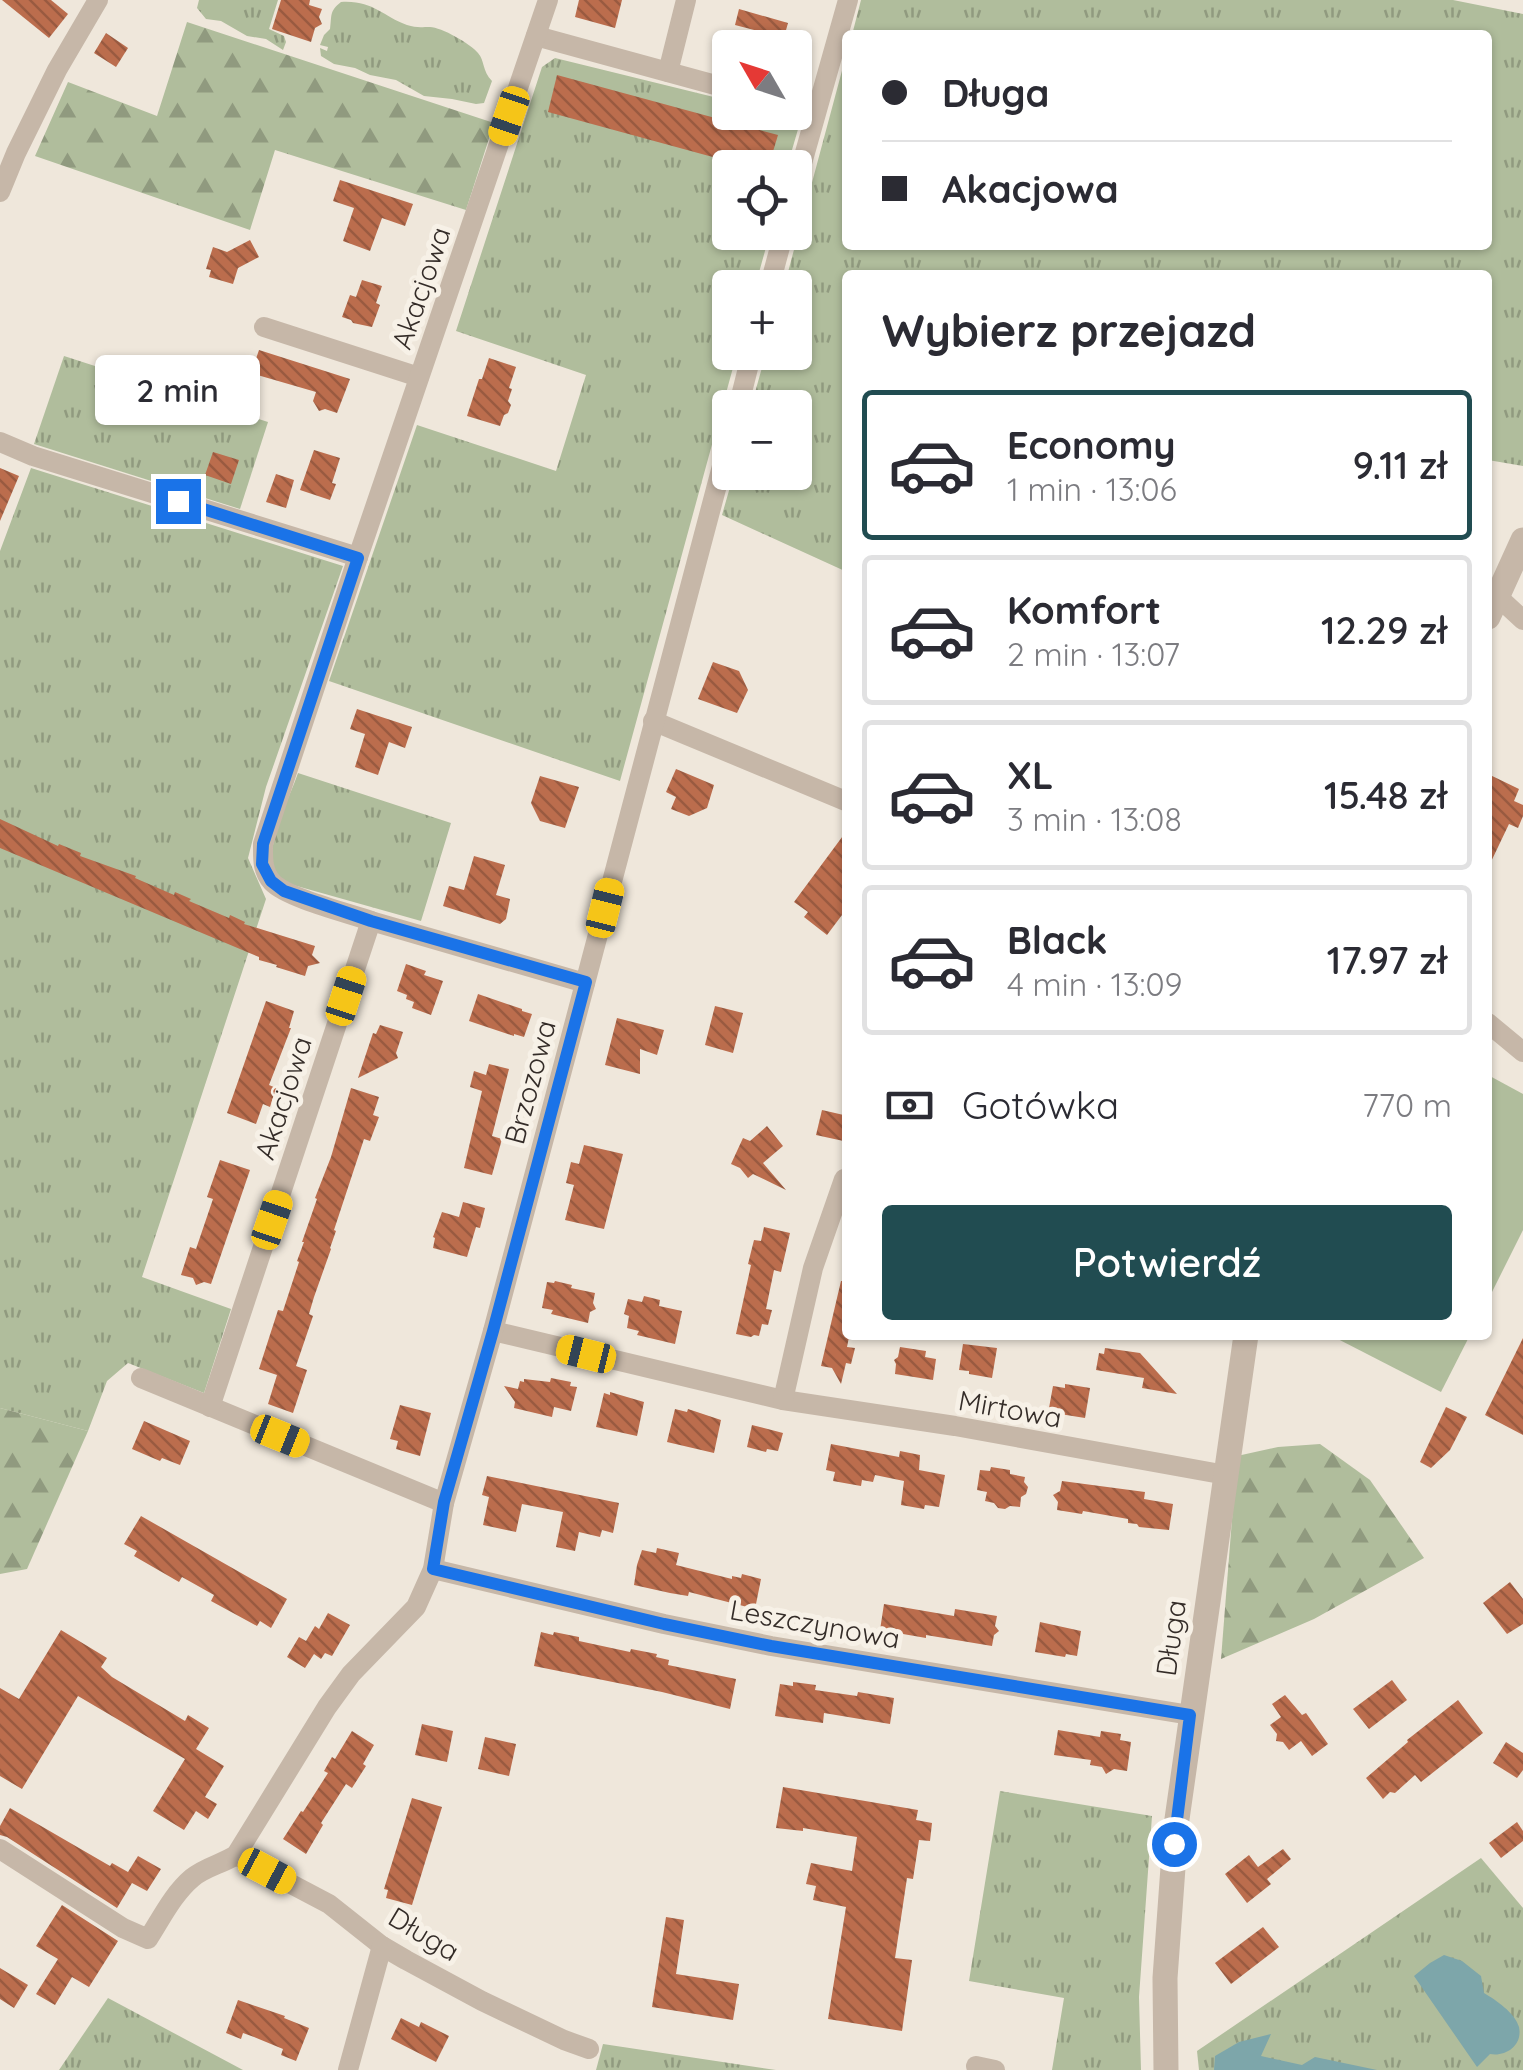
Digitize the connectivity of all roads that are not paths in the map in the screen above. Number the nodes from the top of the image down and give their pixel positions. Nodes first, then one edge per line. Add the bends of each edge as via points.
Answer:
1 (98, 0) edge
2 (548, 0) edge
3 (686, 0) edge
4 (848, 0) edge
5 (536, 36) junction
6 (668, 72) junction
7 (712, 84) edge
8 (812, 92) edge
9 (0, 192) edge
10 (264, 327) dead end
11 (419, 377) junction
12 (0, 442) edge
13 (715, 490) edge
14 (1523, 540) edge
15 (358, 558) junction
16 (1492, 606) edge
17 (1523, 620) edge
18 (653, 722) junction
19 (842, 800) edge
20 (371, 921) junction
21 (586, 982) junction
22 (1492, 1025) edge
23 (1523, 1052) edge
24 (842, 1185) edge
25 (493, 1331) junction
26 (1245, 1340) edge
27 (141, 1378) dead end
28 (783, 1400) junction
29 (210, 1407) junction
30 (1226, 1475) junction
31 (444, 1502) junction
32 (433, 1569) junction
33 (1190, 1715) junction
34 (0, 1849) edge
35 (236, 1854) junction
36 (382, 1946) junction
37 (589, 2049) dead end
38 (348, 2070) edge
39 (1166, 2070) edge

1 - 9 street
2 - 5 street, Akacjowa
3 - 6 street
4 - 8 street
5 - 6 street
5 - 11 street, Akacjowa
6 - 7 street
10 - 11 street
11 - 15 street, Akacjowa
12 - 15 street
13 - 18 street, Brzozowa
14 - 16 street
15 - 20 street, Akacjowa via 263,844 262,864 284,891
16 - 17 street
18 - 19 street
18 - 21 street, Brzozowa
20 - 21 street, Akacjowa
20 - 29 street, Akacjowa
21 - 25 street, Brzozowa
22 - 23 street
24 - 28 street via 813,1268
25 - 28 street, Mirtowa
25 - 31 street, Brzozowa
26 - 30 street, Długa
27 - 29 street
28 - 30 street, Mirtowa
29 - 31 street
30 - 33 street, Długa
31 - 32 street, Brzozowa
32 - 33 street, Leszczynowa via 771,1646
32 - 35 street via 416,1607 328,1707
33 - 39 street, Długa via 1167,1920
34 - 35 street via 148,1939 192,1878
35 - 36 street, Długa via 328,1904
36 - 37 street, Długa
36 - 38 street

